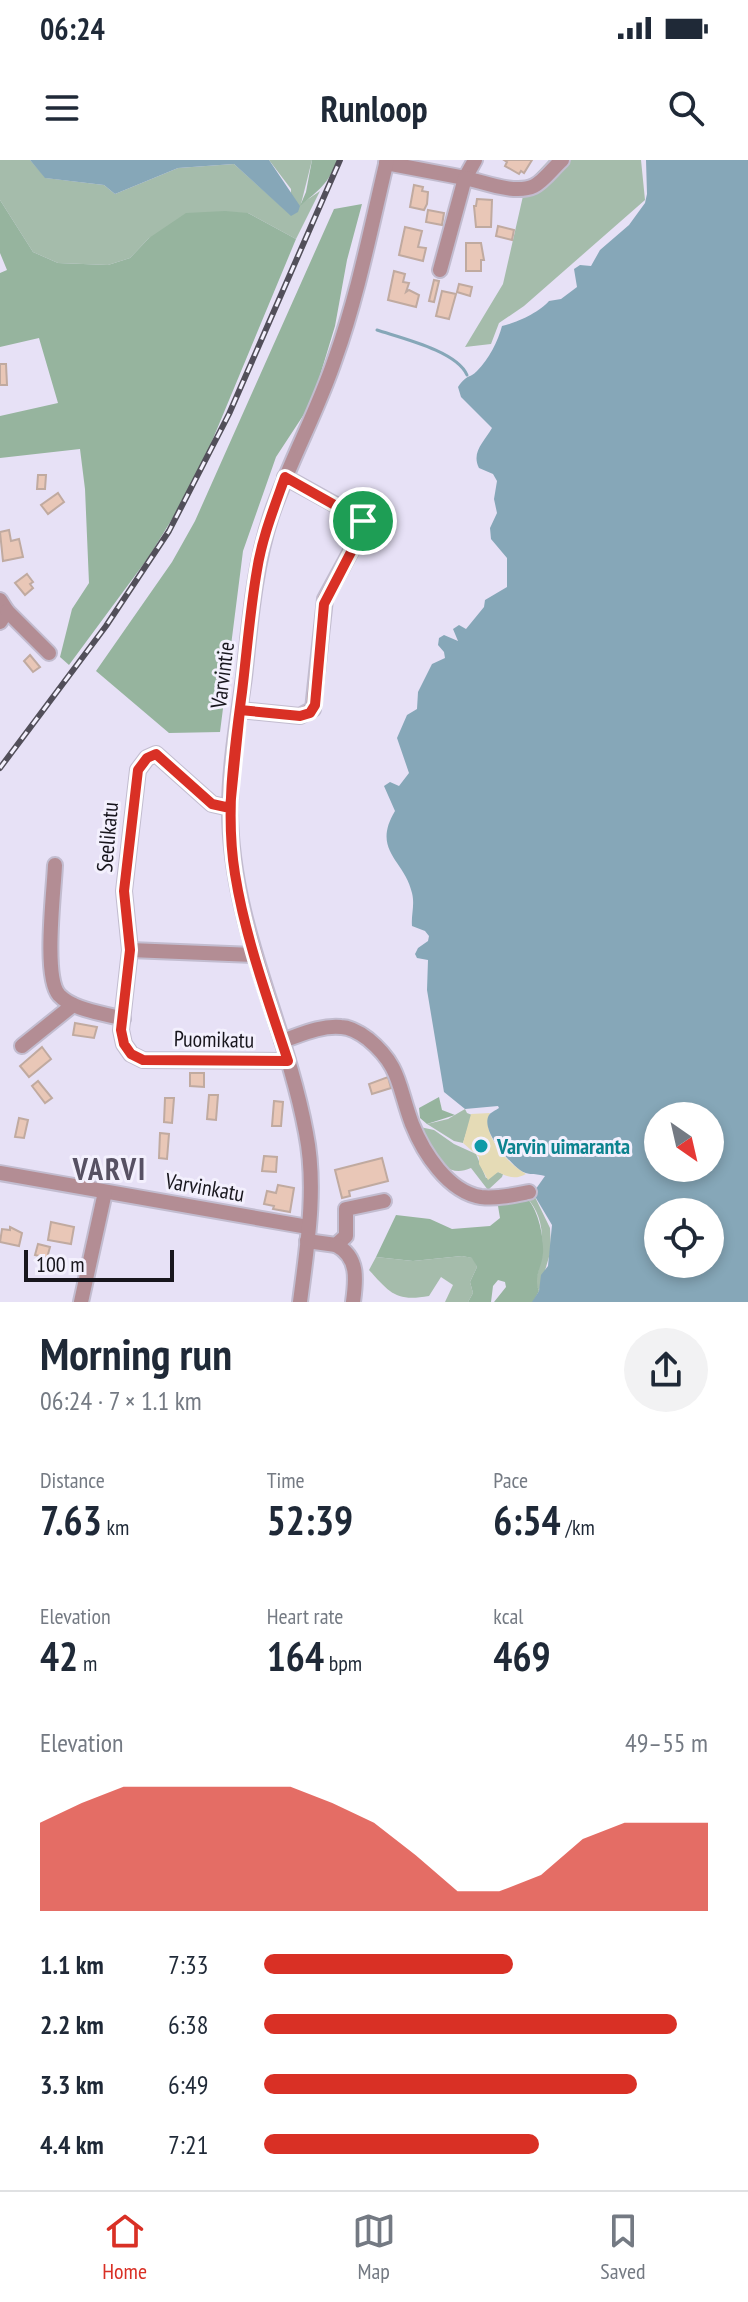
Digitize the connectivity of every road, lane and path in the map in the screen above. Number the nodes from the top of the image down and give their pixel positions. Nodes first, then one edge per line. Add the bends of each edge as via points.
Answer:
1 (475, 160) edge
2 (562, 160) edge
3 (387, 162) edge
4 (465, 178) junction
5 (440, 270) dead end
6 (285, 477) junction
7 (2, 611) edge
8 (49, 653) dead end
9 (240, 710) junction
10 (230, 808) junction
11 (55, 865) dead end
12 (130, 950) junction
13 (254, 955) junction
14 (73, 1005) junction
15 (123, 1019) junction
16 (282, 1041) junction
17 (22, 1046) dead end
18 (288, 1061) junction
19 (0, 1173) edge
20 (105, 1192) junction
21 (529, 1192) dead end
22 (384, 1201) dead end
23 (308, 1234) junction
24 (336, 1245) junction
25 (81, 1302) edge
26 (300, 1302) edge
27 (353, 1302) edge

1 - 4 street
2 - 4 street via 530,187
3 - 4 street
3 - 6 street, Varvintie via 340,344
4 - 5 street
6 - 9 street, Varvintie via 257,569
6 - 9 street via 361,519 363,529 324,604 313,709 300,716
7 - 8 street
9 - 10 street, Varvintie
10 - 12 street, Seelikatu via 212,804 156,754 138,770 124,891
10 - 13 street, Varvintie via 235,875
11 - 14 street via 52,984
12 - 13 street
12 - 15 street, Seelikatu
13 - 16 street, Varvintie
14 - 15 street
14 - 17 street
15 - 18 street, Puomikatu via 124,1044 143,1060
16 - 18 street, Varvintie
16 - 21 street via 328,1027 362,1034 395,1068 420,1140 446,1176 481,1197
18 - 23 street, Varvintie via 309,1154
19 - 20 street, Varvinkatu
20 - 23 street, Varvinkatu
20 - 25 street
22 - 24 street via 346,1209 346,1236
23 - 24 street, Varvinkatu
23 - 26 street, Varvintie
24 - 27 street via 353,1261

